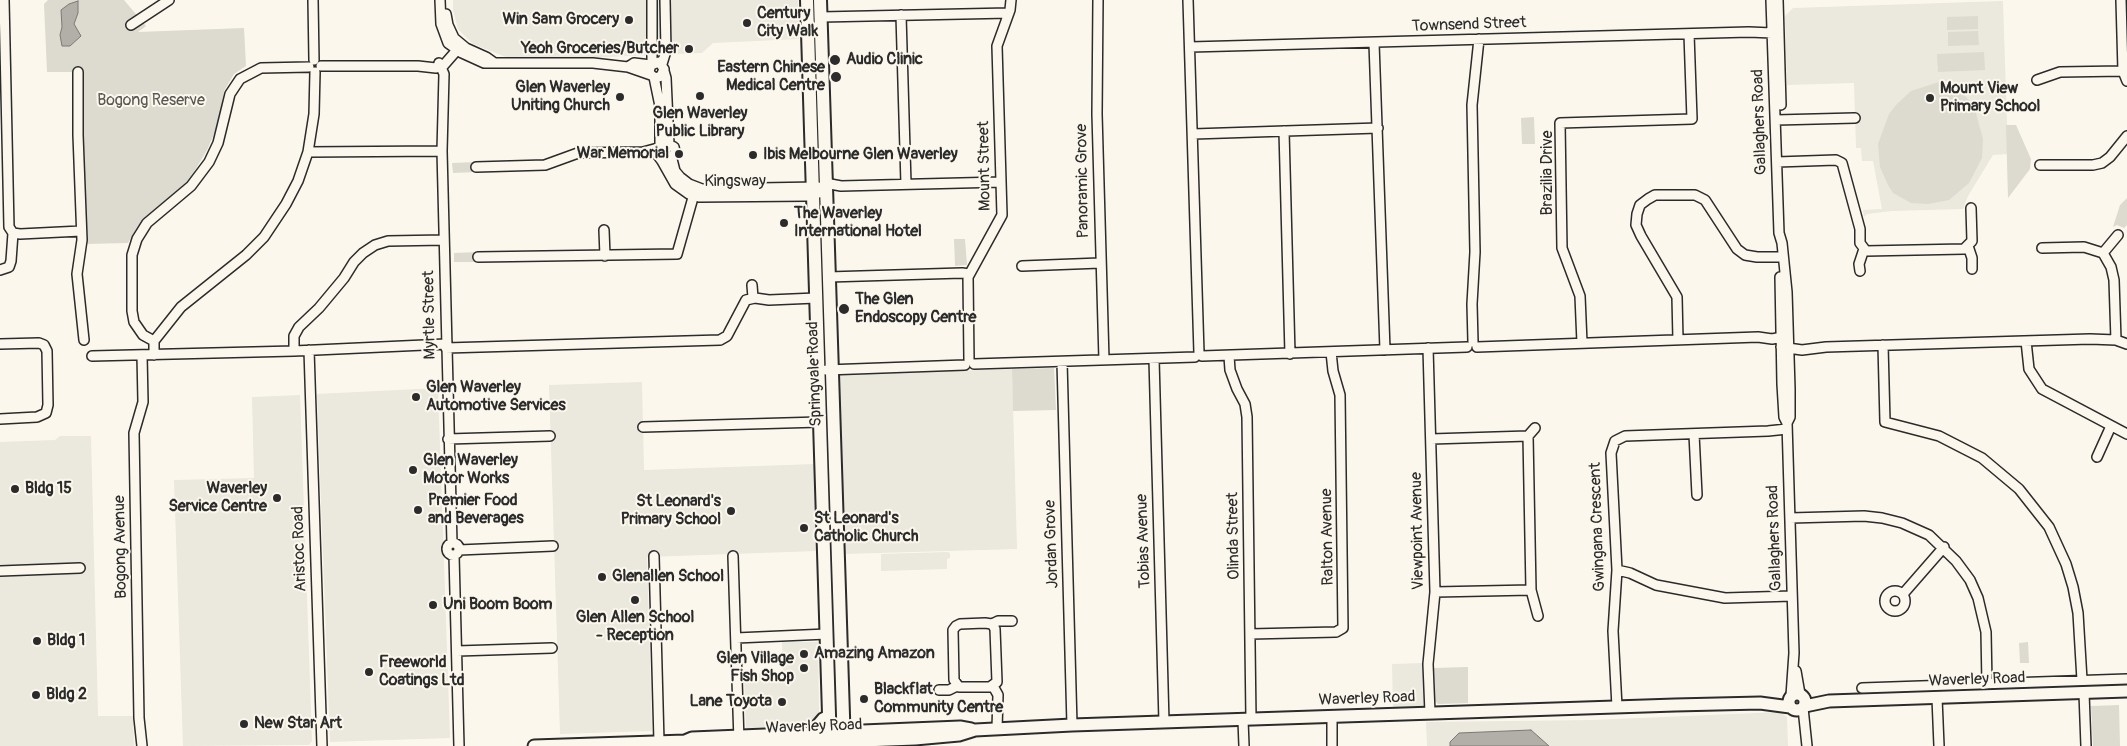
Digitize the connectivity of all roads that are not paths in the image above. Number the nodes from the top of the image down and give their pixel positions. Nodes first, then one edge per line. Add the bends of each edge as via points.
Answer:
1 (4, 0) edge
2 (169, 0) edge
3 (313, 0) edge
4 (440, 0) edge
5 (446, 0) edge
6 (652, 0) edge
7 (665, 0) edge
8 (807, 0) edge
9 (820, 0) edge
10 (1011, 0) edge
11 (1098, 0) edge
12 (1188, 0) edge
13 (1771, 0) edge
14 (1778, 0) edge
15 (2121, 0) edge
16 (1009, 12) junction
17 (901, 15) junction
18 (820, 17) junction
19 (131, 25) dead end
20 (1772, 31) junction
21 (1689, 34) junction
22 (1479, 39) junction
23 (1374, 42) junction
24 (1190, 47) junction
25 (453, 48) junction
26 (494, 62) junction
27 (438, 65) junction
28 (315, 66) junction
29 (657, 66) junction
30 (628, 67) junction
31 (2123, 71) junction
32 (78, 72) dead end
33 (652, 76) junction
34 (2037, 80) dead end
35 (2127, 81) edge
36 (1855, 118) dead end
37 (1778, 120) junction
38 (1378, 128) junction
39 (1284, 131) junction
40 (1193, 134) junction
41 (2127, 136) edge
42 (442, 151) junction
43 (661, 151) junction
44 (308, 152) junction
45 (672, 160) junction
46 (1779, 162) junction
47 (2040, 164) dead end
48 (476, 167) dead end
49 (1002, 182) junction
50 (906, 184) junction
51 (820, 189) junction
52 (694, 191) junction
53 (1971, 208) dead end
54 (604, 230) dead end
55 (81, 231) junction
56 (13, 233) junction
57 (2118, 235) dead end
58 (444, 240) junction
59 (1968, 246) junction
60 (2042, 248) dead end
61 (1864, 249) junction
62 (2103, 253) junction
63 (605, 256) junction
64 (478, 257) dead end
65 (1100, 263) junction
66 (1783, 265) junction
67 (1022, 266) dead end
68 (1972, 269) dead end
69 (0, 270) edge
70 (1860, 271) dead end
71 (969, 274) junction
72 (828, 277) junction
73 (752, 285) dead end
74 (753, 298) junction
75 (816, 298) junction
76 (84, 340) dead end
77 (1678, 340) junction
78 (2116, 340) junction
79 (154, 341) junction
80 (2026, 341) junction
81 (1582, 343) junction
82 (0, 344) edge
83 (1785, 344) junction
84 (2127, 344) edge
85 (1472, 345) junction
86 (1883, 345) junction
87 (446, 346) junction
88 (1826, 347) junction
89 (1428, 348) junction
90 (309, 350) junction
91 (1385, 350) junction
92 (294, 351) junction
93 (1331, 352) junction
94 (1290, 354) junction
95 (142, 355) junction
96 (154, 355) junction
97 (1199, 355) junction
98 (92, 356) dead end
99 (1230, 356) junction
100 (1154, 359) junction
101 (1104, 360) junction
102 (1062, 362) junction
103 (969, 363) junction
104 (825, 370) junction
105 (0, 418) edge
106 (820, 422) junction
107 (2112, 426) junction
108 (644, 427) dead end
109 (1535, 428) dead end
110 (1787, 428) junction
111 (1694, 434) junction
112 (2127, 434) edge
113 (550, 436) dead end
114 (1528, 436) junction
115 (448, 439) junction
116 (1430, 440) junction
117 (2097, 457) dead end
118 (1697, 495) dead end
119 (1790, 518) junction
120 (553, 546) dead end
121 (1944, 547) junction
122 (457, 552) junction
123 (654, 556) dead end
124 (733, 556) dead end
125 (80, 568) dead end
126 (1617, 570) junction
127 (0, 571) edge
128 (832, 584) junction
129 (1531, 590) junction
130 (1435, 592) junction
131 (1903, 594) dead end
132 (1792, 596) junction
133 (1538, 616) dead end
134 (1012, 620) dead end
135 (992, 624) junction
136 (827, 634) junction
137 (1250, 634) junction
138 (736, 638) junction
139 (552, 648) dead end
140 (457, 651) junction
141 (2127, 679) edge
142 (2082, 680) junction
143 (1987, 684) junction
144 (957, 686) junction
145 (993, 686) junction
146 (1862, 688) dead end
147 (2037, 688) junction
148 (939, 690) dead end
149 (2127, 691) edge
150 (2084, 693) junction
151 (1937, 698) junction
152 (1797, 702) junction
153 (1617, 707) junction
154 (1430, 713) junction
155 (829, 716) junction
156 (843, 716) junction
157 (1332, 716) junction
158 (1247, 719) junction
159 (1164, 722) junction
160 (1072, 726) junction
161 (997, 729) junction
162 (830, 740) edge
163 (844, 740) edge
164 (860, 740) edge
165 (739, 741) edge
166 (812, 741) edge
167 (659, 742) junction
168 (140, 744) edge
169 (322, 746) edge
170 (459, 746) edge
171 (534, 746) edge
172 (1244, 746) edge
173 (1332, 746) edge
174 (1806, 746) edge
175 (1939, 746) edge
176 (2086, 746) edge

1 - 56 street via 10,228
2 - 19 street
3 - 28 street
4 - 25 street via 442,28
5 - 26 street via 449,29 454,38
6 - 29 street, Kingsway
7 - 29 street, Kingsway via 666,51
8 - 51 highway, Springvale Road
9 - 18 highway, Springvale Road
10 - 16 street, Mount Street
11 - 65 street, Panoramic Grove
12 - 24 street
13 - 20 street, Gallaghers Road
14 - 37 street, Gallaghers Road
15 - 31 street
16 - 17 street
16 - 49 street, Mount Street via 997,46
17 - 18 street
17 - 50 street
18 - 51 highway, Springvale Road
20 - 21 street, Townsend Street
20 - 37 street, Gallaghers Road
21 - 22 street, Townsend Street
21 - 81 street, Brazilia Drive via 1692,120 1560,123 1562,248 1580,296
22 - 23 street, Townsend Street
22 - 85 street via 1472,105 1475,252
23 - 24 street, Townsend Street
23 - 38 street
24 - 40 street
25 - 26 street via 484,63
25 - 27 street
26 - 30 street via 593,63
27 - 28 street
27 - 42 street, Myrtle Street via 442,86
28 - 44 street via 314,114
28 - 79 street via 261,68 240,79 230,94 218,143 209,162 190,186 147,223 137,239 132,254 132,311 134,322 143,335
29 - 30 street via 634,64
29 - 33 street, Kingsway via 649,68
29 - 33 street via 661,76
29 - 43 street, Kingsway via 666,78
30 - 33 street
31 - 34 street via 2060,72
31 - 35 street
32 - 55 street
33 - 43 street, Kingsway via 659,100
36 - 37 street
37 - 46 street, Gallaghers Road
38 - 39 street
38 - 91 street
39 - 40 street
39 - 94 street
40 - 97 street
41 - 47 street via 2110,157 2093,166
42 - 44 street
42 - 58 street, Myrtle Street
43 - 45 street
43 - 45 street, Kingsway via 674,147
43 - 48 street via 578,153 545,165
43 - 52 street, Kingsway via 673,182
44 - 79 street via 298,181 264,237 181,308
45 - 52 street, Kingsway via 676,174
46 - 61 street via 1836,160 1842,163
46 - 66 street, Gallaghers Road
49 - 50 street, Kingsway
49 - 71 street, Mount Street via 1002,219
50 - 51 street, Kingsway
51 - 52 street, Kingsway
51 - 72 highway, Springvale Road
51 - 75 highway, Springvale Road
52 - 63 street via 677,254
53 - 59 street via 1972,241
54 - 63 street
55 - 56 street
55 - 76 street via 78,274
56 - 69 street via 9,267
57 - 62 street
58 - 87 street, Myrtle Street
58 - 92 street via 388,241 363,253 319,308 299,327 294,336
59 - 61 street
59 - 68 street
60 - 62 street via 2084,247
61 - 70 street
62 - 78 street via 2114,280
63 - 64 street
65 - 67 street
65 - 101 street, Panoramic Grove
66 - 77 street via 1745,255 1737,249 1705,200 1695,195 1656,194 1648,199 1640,205 1636,225 1677,297
66 - 83 street, Gallaghers Road
71 - 72 street
71 - 103 street
72 - 104 highway, Springvale Road
73 - 74 street
74 - 75 street
74 - 87 street via 744,303 727,336 720,340
75 - 104 highway, Springvale Road
77 - 81 street
77 - 83 street via 1758,337
78 - 80 street
78 - 84 street
79 - 96 street
80 - 86 street
80 - 107 street via 2029,368 2042,390
81 - 85 street
82 - 105 street via 44,345 48,405 46,413 37,417
83 - 88 street
83 - 88 street via 1802,350
83 - 110 street, Gallaghers Road via 1784,418
83 - 110 street, Gallaghers Road via 1790,417
85 - 89 street
86 - 88 street
86 - 142 street via 1885,422 1939,436 1982,458 2019,489 2048,527 2074,587
87 - 90 street
87 - 115 street, Myrtle Street
89 - 91 street
89 - 116 street, Viewpoint Avenue
90 - 92 street
90 - 169 street, Aristoc Road
91 - 93 street
92 - 96 street
93 - 94 street
93 - 137 street, Ralton Avenue via 1340,395 1343,628 1336,632
94 - 99 street
95 - 96 street
95 - 98 street
95 - 168 street, Bogong Avenue via 143,402 134,433
97 - 99 street
97 - 100 street
99 - 137 street, Olinda Street via 1230,370 1245,404 1247,417
100 - 101 street
100 - 159 street, Tobias Avenue
101 - 102 street
102 - 103 street
102 - 160 street, Jordan Grove
103 - 104 street
104 - 106 highway, Springvale Road
104 - 128 highway, Springvale Road
106 - 108 street
106 - 128 highway, Springvale Road
107 - 112 street
107 - 117 street
109 - 114 street
110 - 111 street, Gwingana Crescent
110 - 119 street, Gallaghers Road
111 - 118 street
111 - 126 street, Gwingana Crescent via 1625,436 1615,441 1611,453
113 - 115 street
114 - 116 street
114 - 129 street
115 - 122 street, Myrtle Street via 452,543 458,545
116 - 130 street, Viewpoint Avenue
119 - 121 street via 1882,518 1929,534
119 - 132 street, Gallaghers Road
120 - 122 street
121 - 131 street
121 - 143 street via 1970,580 1978,598 1986,632
122 - 140 street
123 - 167 street
124 - 138 street
125 - 127 street
126 - 132 street via 1656,585 1725,598
126 - 153 street, Gwingana Crescent via 1613,631
128 - 136 highway, Springvale Road
128 - 156 highway, Springvale Road
129 - 130 street
129 - 133 street
130 - 154 street, Viewpoint Avenue via 1428,664
132 - 152 street, Gallaghers Road
134 - 135 street
135 - 144 street via 962,624 953,628 954,680
135 - 145 street via 997,678
136 - 138 street
136 - 155 highway, Springvale Road
137 - 158 street, Olinda Street
138 - 165 street
139 - 140 street
140 - 170 street
141 - 142 street
142 - 147 street
143 - 146 street
143 - 147 street
144 - 145 street
144 - 148 street
145 - 161 street via 998,695
147 - 150 main road, Waverley Road
147 - 151 main road, Waverley Road
149 - 150 main road, Waverley Road
150 - 176 street
151 - 152 main road, Waverley Road
151 - 175 street
152 - 153 main road, Waverley Road
152 - 174 street, Gallaghers Road
153 - 154 main road, Waverley Road
154 - 157 main road, Waverley Road
155 - 162 highway, Springvale Road
155 - 166 main road via 823,719
156 - 163 highway, Springvale Road
156 - 164 main road
157 - 158 main road, Waverley Road
157 - 173 street
158 - 159 main road, Waverley Road
158 - 172 street, Olinda Street
159 - 160 main road, Waverley Road
160 - 161 main road, Waverley Road
161 - 164 main road, Waverley Road via 959,735
162 - 163 main road, Waverley Road
162 - 166 main road, Waverley Road
163 - 164 main road, Waverley Road
165 - 166 main road, Waverley Road
165 - 167 main road, Waverley Road via 692,738
167 - 171 main road, Waverley Road

